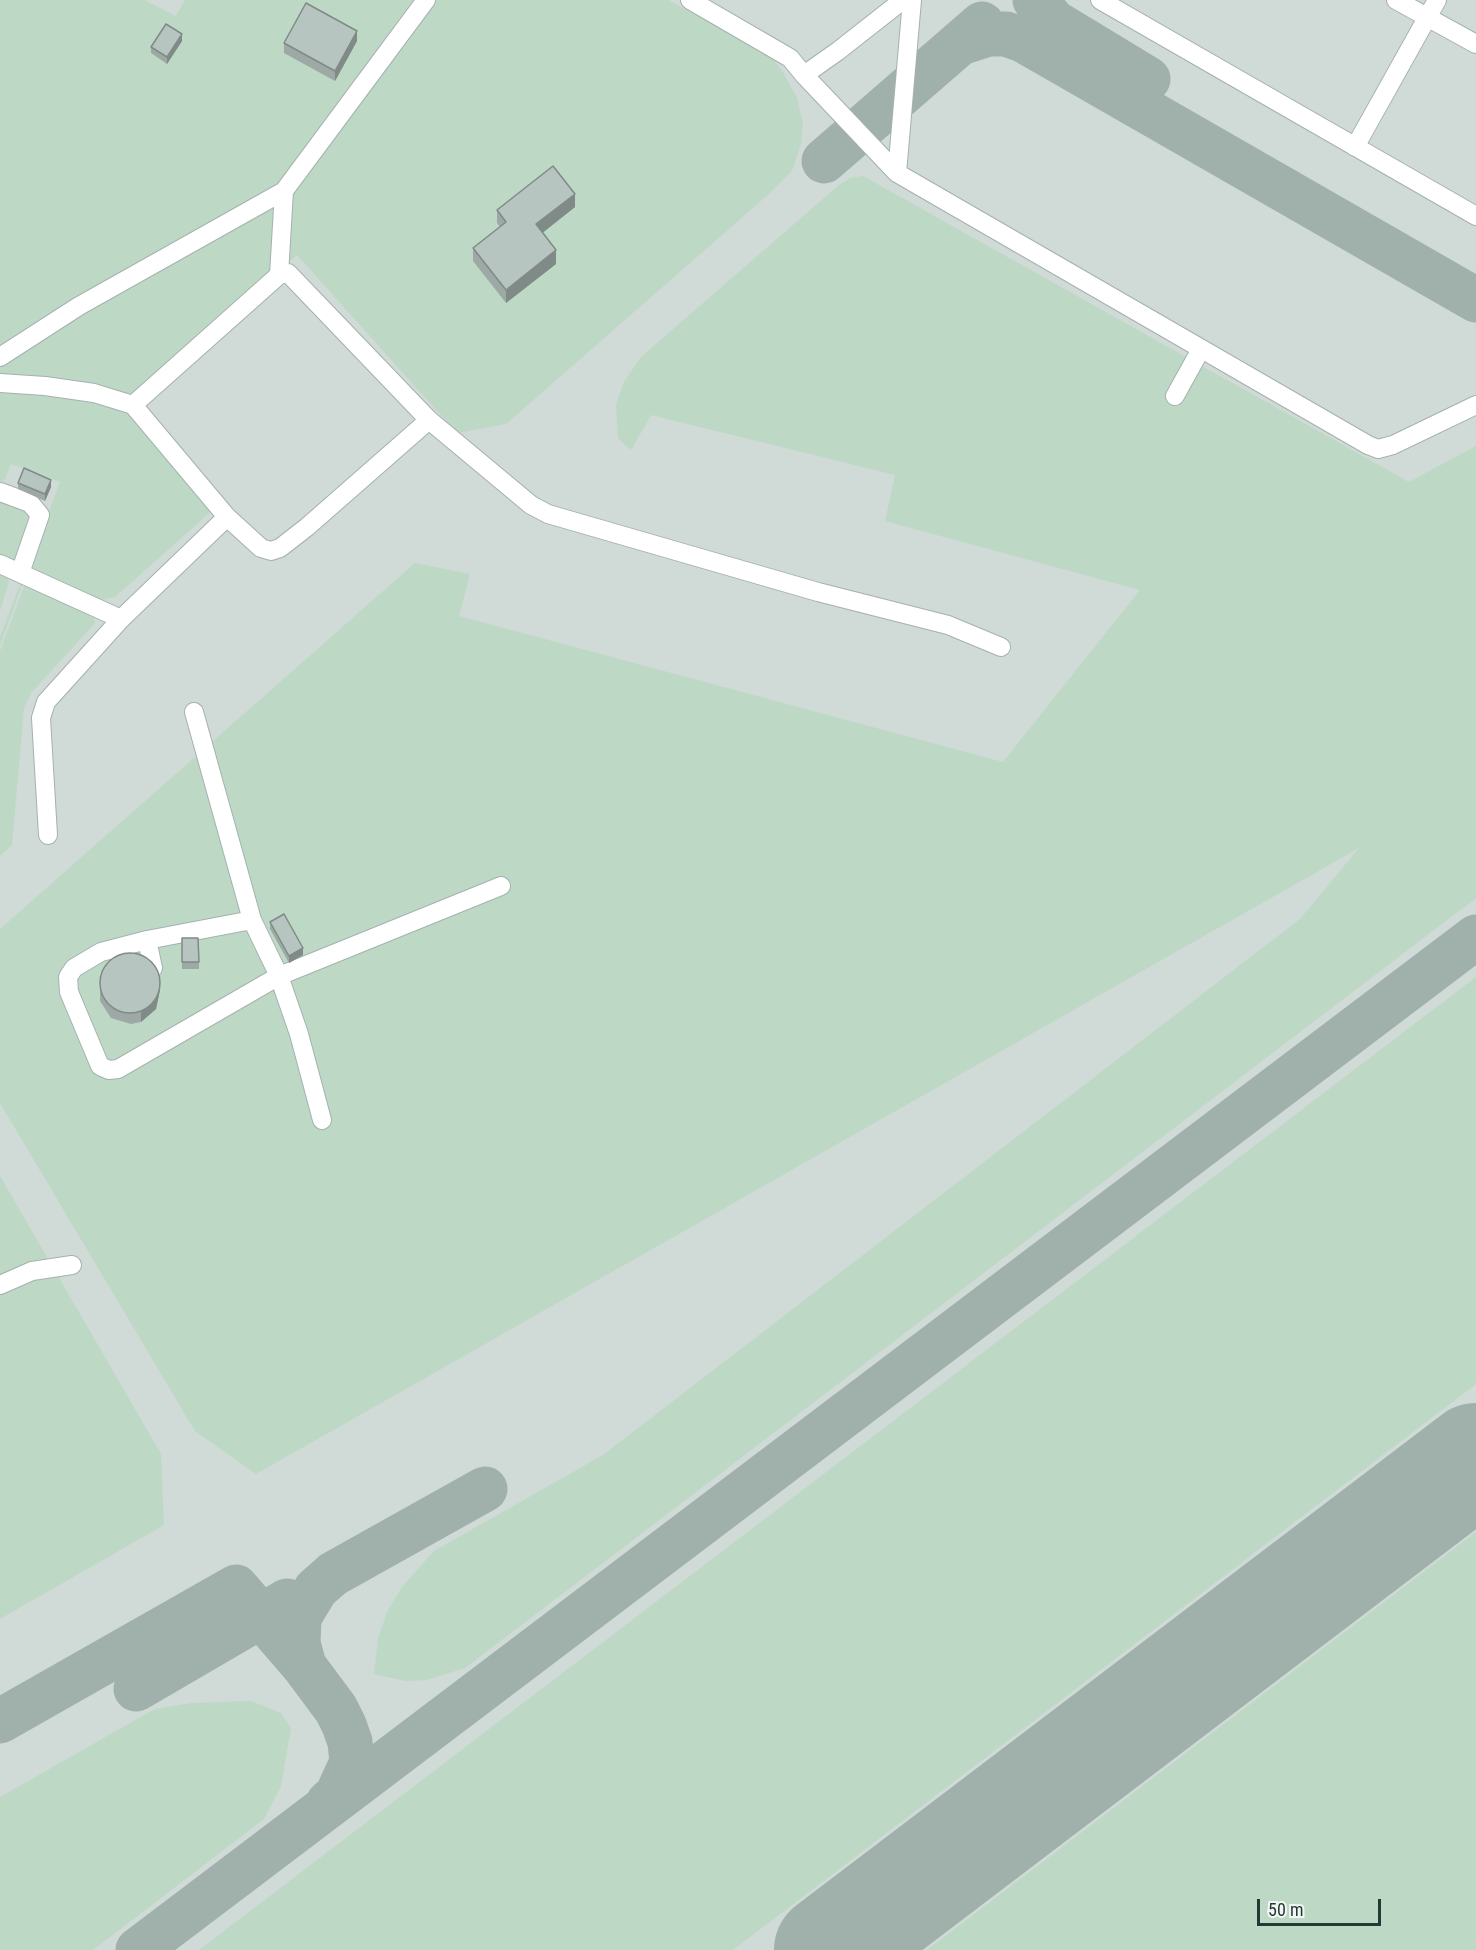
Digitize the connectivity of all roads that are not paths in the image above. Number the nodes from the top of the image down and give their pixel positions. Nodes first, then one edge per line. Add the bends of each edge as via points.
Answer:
1 (426, 0) edge
2 (690, 0) edge
3 (903, 0) edge
4 (912, 0) edge
5 (1100, 0) edge
6 (1396, 0) edge
7 (1437, 0) edge
8 (1429, 17) junction
9 (1476, 44) edge
10 (804, 75) junction
11 (1356, 147) junction
12 (897, 173) junction
13 (284, 191) junction
14 (1476, 216) edge
15 (279, 275) junction
16 (1201, 349) junction
17 (0, 357) edge
18 (0, 383) edge
19 (1175, 396) dead end
20 (133, 405) junction
21 (1476, 405) edge
22 (429, 420) junction
23 (0, 492) edge
24 (227, 516) junction
25 (0, 564) edge
26 (20, 573) junction
27 (121, 619) junction
28 (1001, 647) dead end
29 (194, 712) dead end
30 (48, 835) dead end
31 (501, 886) dead end
32 (252, 920) junction
33 (147, 940) junction
34 (153, 968) edge
35 (279, 976) junction
36 (322, 1120) dead end
37 (72, 1265) dead end
38 (0, 1285) edge

1 - 13 lane
2 - 10 lane via 789,58
3 - 10 lane
4 - 12 lane
5 - 11 lane
6 - 8 lane
7 - 8 lane
8 - 9 lane
8 - 11 lane
10 - 12 lane
11 - 14 lane
12 - 16 lane
13 - 15 lane
13 - 17 lane via 79,306
15 - 20 lane
15 - 22 lane via 294,276
16 - 19 lane
16 - 21 lane via 1378,449
18 - 20 lane via 94,393
20 - 24 lane
22 - 24 lane via 280,548 261,548
22 - 28 lane via 531,505 548,514 948,625
23 - 26 lane via 30,504 40,514
24 - 27 lane
25 - 26 lane
26 - 27 lane
27 - 30 lane via 46,702 41,718
29 - 32 lane
31 - 35 lane
32 - 33 lane
32 - 35 lane
33 - 34 lane
33 - 35 lane via 85,959 68,977 69,992 100,1066 109,1071
35 - 36 lane
37 - 38 lane via 32,1271

